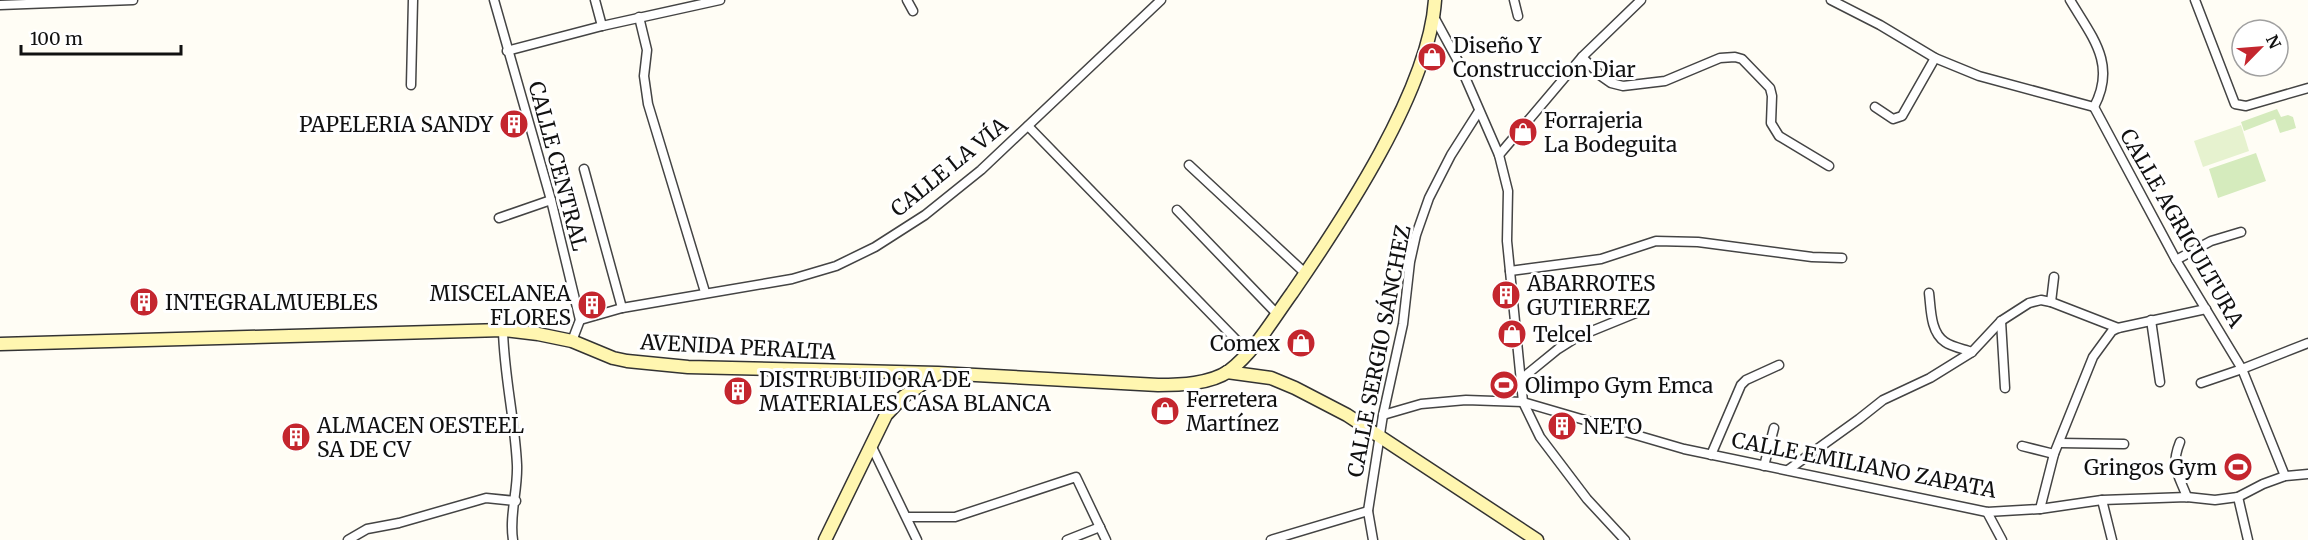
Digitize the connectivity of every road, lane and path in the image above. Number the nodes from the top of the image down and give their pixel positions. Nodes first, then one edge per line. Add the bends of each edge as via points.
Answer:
1 (133, 0) edge
2 (413, 0) edge
3 (494, 0) edge
4 (595, 0) edge
5 (720, 0) edge
6 (906, 0) edge
7 (1161, 0) edge
8 (1435, 0) edge
9 (1514, 0) edge
10 (1641, 0) edge
11 (1831, 0) edge
12 (2070, 0) edge
13 (2195, 0) edge
14 (0, 6) edge
15 (913, 11) dead end
16 (1518, 16) dead end
17 (639, 17) junction
18 (1434, 18) junction
19 (603, 26) junction
20 (507, 51) junction
21 (1582, 57) junction
22 (1935, 58) junction
23 (411, 85) dead end
24 (2308, 88) edge
25 (1875, 107) dead end
26 (2094, 107) junction
27 (1479, 111) junction
28 (1028, 126) junction
29 (1499, 154) junction
30 (1189, 165) dead end
31 (1828, 166) dead end
32 (584, 169) dead end
33 (551, 200) junction
34 (1177, 210) dead end
35 (499, 218) dead end
36 (2241, 232) dead end
37 (1842, 258) dead end
38 (2176, 260) junction
39 (1510, 271) junction
40 (1305, 273) junction
41 (2054, 277) dead end
42 (705, 292) junction
43 (1929, 292) dead end
44 (2051, 302) junction
45 (622, 308) junction
46 (2206, 309) junction
47 (1636, 313) dead end
48 (1277, 314) junction
49 (579, 320) junction
50 (2151, 320) junction
51 (2001, 321) junction
52 (2118, 328) junction
53 (503, 330) junction
54 (572, 341) junction
55 (2308, 343) edge
56 (0, 344) edge
57 (1972, 351) junction
58 (1248, 352) junction
59 (1779, 365) dead end
60 (2242, 369) junction
61 (1227, 372) junction
62 (938, 373) junction
63 (1520, 380) junction
64 (2160, 382) dead end
65 (2201, 383) dead end
66 (2005, 388) dead end
67 (1523, 402) junction
68 (1383, 415) junction
69 (1774, 428) dead end
70 (1381, 436) junction
71 (2180, 442) dead end
72 (2060, 443) junction
73 (2124, 444) dead end
74 (871, 445) junction
75 (2022, 446) dead end
76 (2054, 454) junction
77 (1711, 455) junction
78 (1764, 466) junction
79 (1788, 470) junction
80 (2285, 476) junction
81 (2308, 476) edge
82 (2187, 497) junction
83 (2238, 497) junction
84 (2102, 500) junction
85 (516, 501) junction
86 (2040, 509) junction
87 (1368, 511) junction
88 (1987, 512) junction
89 (907, 517) junction
90 (1100, 527) junction
91 (348, 540) edge
92 (513, 540) edge
93 (825, 540) edge
94 (917, 540) edge
95 (1067, 540) edge
96 (1106, 540) edge
97 (1271, 540) edge
98 (1373, 540) edge
99 (1537, 540) edge
100 (1625, 540) edge
101 (2002, 540) edge
102 (2112, 540) edge
103 (2248, 540) edge

1 - 14 street
2 - 23 street
3 - 20 street, CALLE CENTRAL
4 - 19 street
5 - 17 street
6 - 15 street
7 - 28 street, CALLE LA VÍA
8 - 18 street
9 - 16 street
10 - 21 street
11 - 22 street
12 - 26 street via 2103,61 2105,79
13 - 24 street via 2235,104 2246,106
17 - 19 street
17 - 42 street via 647,50 644,76 648,104
18 - 27 street
18 - 40 street via 1417,74 1388,137
19 - 20 street
20 - 33 street, CALLE CENTRAL
21 - 29 street
21 - 31 street via 1601,76 1623,86 1665,81 1720,58 1742,59 1770,88 1771,123 1779,136
22 - 25 street via 1902,116 1893,119
22 - 26 street via 1979,76
26 - 38 street, CALLE AGRICULTURA
27 - 29 street
27 - 68 street, CALLE SERGIO SÁNCHEZ via 1429,198 1416,235 1403,324
28 - 42 street, CALLE LA VÍA via 925,215 875,247 836,266 792,279
28 - 58 street
29 - 39 street via 1508,191
30 - 40 street
32 - 45 street
33 - 35 street
33 - 49 street, CALLE CENTRAL
34 - 48 street
36 - 38 street via 2211,241
37 - 39 street via 1656,241 1601,259
38 - 46 street, CALLE AGRICULTURA
39 - 63 street
40 - 48 street
41 - 44 street
42 - 45 street, CALLE LA VÍA
43 - 57 street via 1937,332 1944,341
44 - 51 street via 2029,303
44 - 52 street
45 - 49 street, CALLE LA VÍA
46 - 50 street
46 - 60 street, CALLE AGRICULTURA
47 - 63 street via 1577,337
48 - 58 street
49 - 54 street
50 - 52 street
50 - 64 street
51 - 57 street
51 - 66 street
52 - 72 street via 2093,357
53 - 54 street, AVENIDA PERALTA
53 - 56 street, AVENIDA PERALTA
53 - 85 street via 517,462
54 - 62 street, AVENIDA PERALTA via 627,361 688,367
55 - 60 street
57 - 79 street via 1930,378 1883,400
58 - 61 street
59 - 77 street via 1741,385
60 - 65 street
60 - 80 street, CALLE AGRICULTURA
61 - 62 street, AVENIDA PERALTA via 1199,381 1158,386
61 - 70 street via 1271,378
62 - 74 street via 898,401
63 - 67 street
67 - 68 street, CALLE EMILIANO ZAPATA via 1466,400 1421,404
67 - 77 street, CALLE EMILIANO ZAPATA
67 - 100 street via 1540,437 1587,499
68 - 70 street, CALLE SERGIO SÁNCHEZ
69 - 78 street
70 - 87 street, CALLE SERGIO SÁNCHEZ
70 - 99 street
71 - 82 street via 2174,457 2175,468
72 - 73 street
72 - 76 street
74 - 89 street
74 - 93 street
75 - 76 street
76 - 86 street
77 - 78 street, CALLE EMILIANO ZAPATA
78 - 79 street, CALLE EMILIANO ZAPATA
79 - 88 street, CALLE EMILIANO ZAPATA
80 - 81 street, CALLE EMILIANO ZAPATA
80 - 83 street, CALLE EMILIANO ZAPATA
82 - 83 street, CALLE EMILIANO ZAPATA
82 - 84 street, CALLE EMILIANO ZAPATA
83 - 103 street
84 - 86 street, CALLE EMILIANO ZAPATA
84 - 102 street
85 - 91 street via 486,498 367,529
85 - 92 street
86 - 88 street, CALLE EMILIANO ZAPATA
87 - 97 street
87 - 98 street, CALLE SERGIO SÁNCHEZ
88 - 101 street
89 - 90 street via 956,517 1076,477
89 - 94 street
90 - 95 street
90 - 96 street

